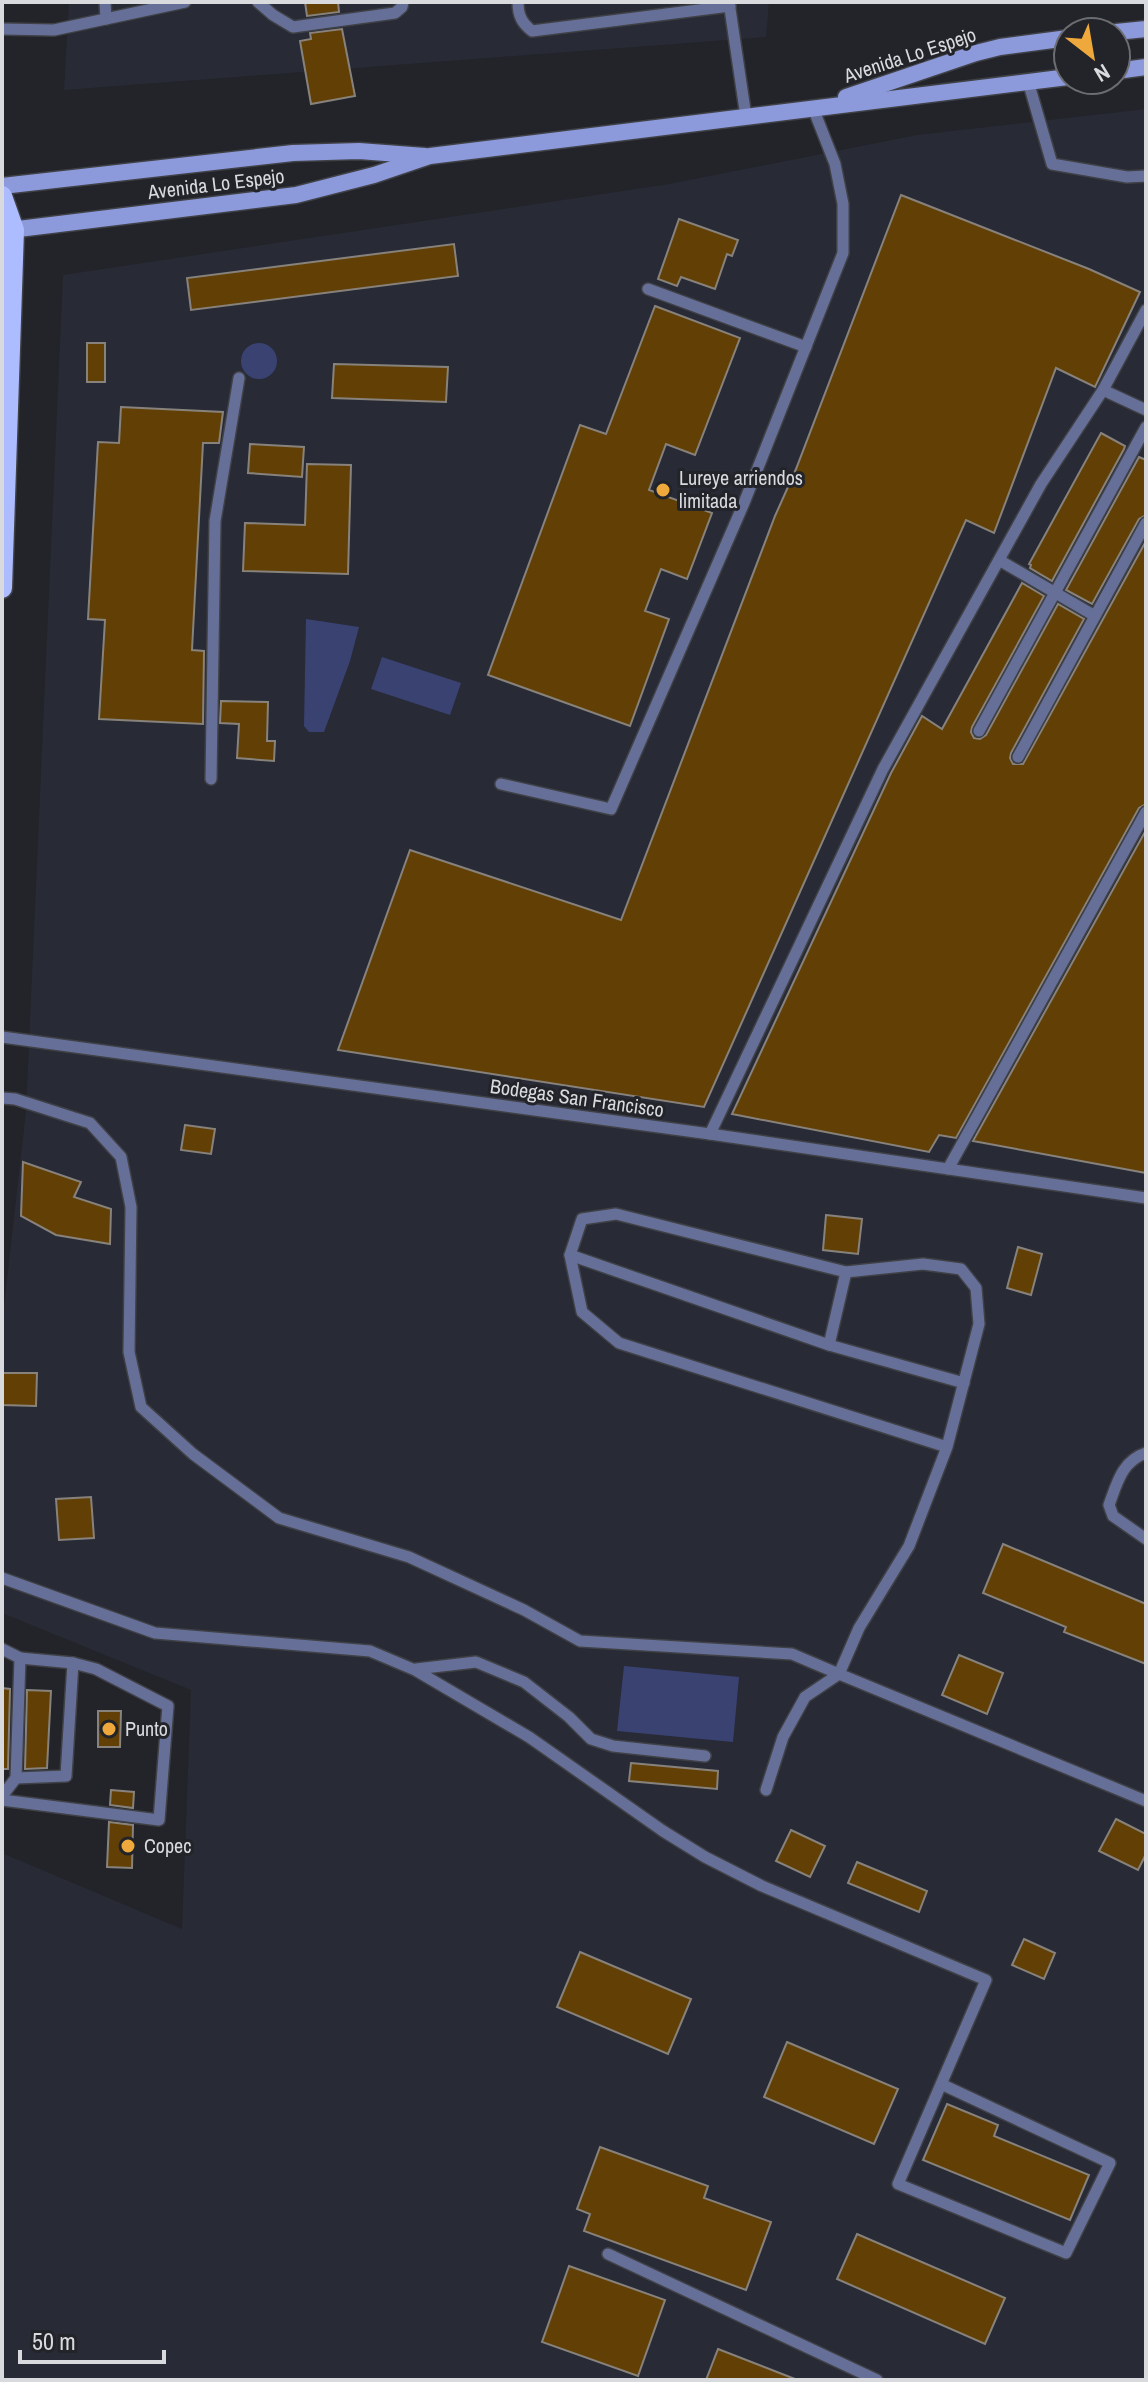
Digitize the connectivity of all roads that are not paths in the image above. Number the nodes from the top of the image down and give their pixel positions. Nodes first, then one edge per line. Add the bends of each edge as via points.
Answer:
1 (105, 2) edge
2 (185, 2) edge
3 (258, 2) edge
4 (403, 2) edge
5 (518, 2) edge
6 (730, 4) edge
7 (106, 19) junction
8 (2, 29) edge
9 (1052, 41) edge
10 (1052, 79) edge
11 (1028, 81) junction
12 (813, 108) junction
13 (746, 117) junction
14 (430, 156) junction
15 (1146, 176) edge
16 (2, 186) edge
17 (2, 196) edge
18 (8, 230) edge
19 (648, 289) dead end
20 (1146, 310) edge
21 (806, 347) junction
22 (239, 378) dead end
23 (1103, 390) junction
24 (1146, 410) edge
25 (1146, 427) edge
26 (1146, 523) edge
27 (999, 560) junction
28 (2, 588) edge
29 (1056, 593) junction
30 (1095, 616) junction
31 (979, 731) dead end
32 (1018, 757) dead end
33 (211, 779) dead end
34 (501, 784) dead end
35 (1146, 812) edge
36 (2, 1037) edge
37 (2, 1098) edge
38 (710, 1134) junction
39 (948, 1169) junction
40 (1146, 1198) edge
41 (570, 1255) junction
42 (846, 1272) junction
43 (829, 1345) junction
44 (964, 1383) junction
45 (947, 1447) junction
46 (1146, 1453) edge
47 (1146, 1539) edge
48 (2, 1578) edge
49 (2, 1649) edge
50 (20, 1658) junction
51 (73, 1663) junction
52 (415, 1670) junction
53 (839, 1674) junction
54 (705, 1756) dead end
55 (16, 1778) junction
56 (766, 1790) dead end
57 (2, 1798) edge
58 (1146, 1801) edge
59 (941, 2084) junction
60 (608, 2254) dead end
61 (877, 2380) edge

1 - 7 lane
2 - 7 lane
3 - 4 lane via 293,27 395,13
5 - 6 lane via 523,24 532,31
6 - 13 lane
7 - 8 lane via 54,30
9 - 12 main road, Avenida Lo Espejo via 976,53
10 - 11 main road, Avenida Lo Espejo
11 - 12 main road, Avenida Lo Espejo
11 - 15 lane via 1052,164
12 - 13 main road, Avenida Lo Espejo
12 - 21 lane via 835,164 843,204 843,253
13 - 14 main road, Avenida Lo Espejo
14 - 16 main road, Avenida Lo Espejo via 293,153
14 - 18 main road, Avenida Lo Espejo via 296,195
17 - 18 main road
18 - 28 main road
19 - 21 lane
20 - 23 lane
21 - 34 lane via 611,809
22 - 33 lane via 215,521
23 - 24 lane
23 - 27 lane
25 - 29 lane
26 - 30 lane
27 - 29 lane
27 - 38 lane via 883,769
29 - 30 lane
29 - 31 lane
30 - 32 lane
35 - 39 lane
36 - 38 lane, Bodegas San Francisco
37 - 53 lane via 90,1123 121,1157 131,1207 129,1352 141,1407 193,1454 279,1518 409,1557 580,1641 792,1654
38 - 39 lane, Bodegas San Francisco
39 - 40 lane, Bodegas San Francisco
41 - 42 lane via 582,1219 616,1214
41 - 43 lane
41 - 45 lane via 582,1312 619,1343
42 - 43 lane
42 - 44 lane via 923,1264 961,1269 976,1288 979,1324
43 - 44 lane
44 - 45 lane
45 - 53 lane via 909,1546 859,1628
46 - 47 lane via 1123,1468 1109,1505 1113,1516
48 - 52 lane via 155,1633 370,1651
49 - 50 lane
50 - 51 lane
50 - 55 lane
51 - 55 lane via 66,1776
51 - 57 lane via 96,1669 168,1706 159,1820
52 - 54 lane via 476,1662 524,1682 591,1739
52 - 59 lane via 529,1737 705,1857 986,1980
53 - 56 lane via 805,1697 783,1737
53 - 58 lane
55 - 57 lane
59 - 59 lane via 1110,2163 1066,2253 898,2184
60 - 61 lane

